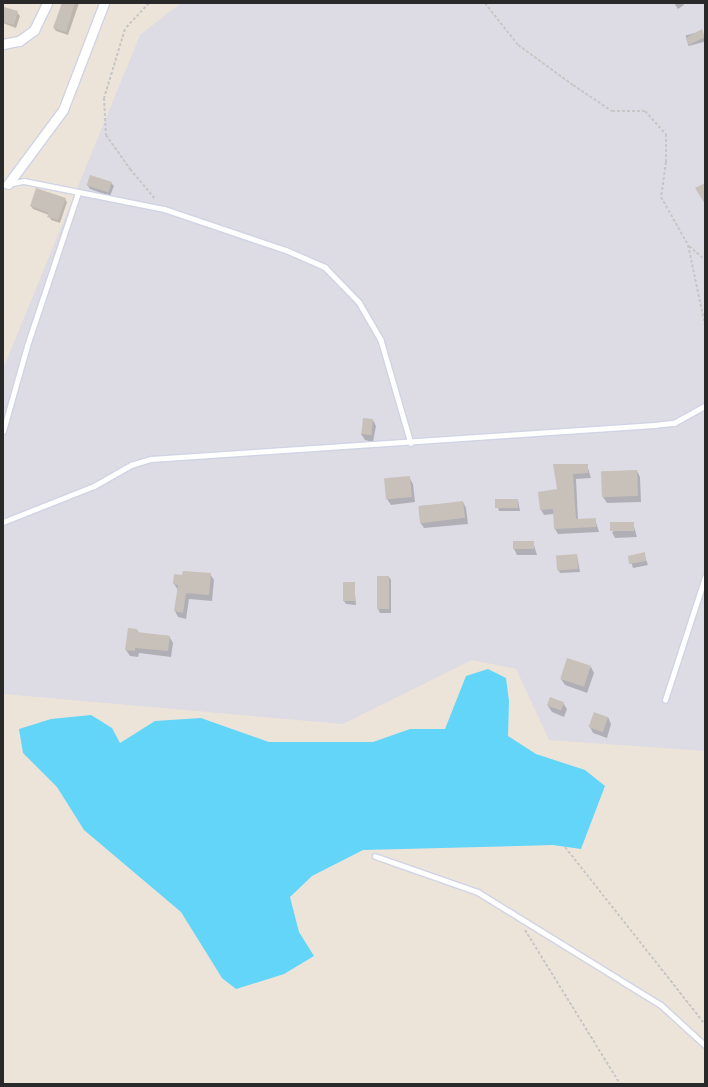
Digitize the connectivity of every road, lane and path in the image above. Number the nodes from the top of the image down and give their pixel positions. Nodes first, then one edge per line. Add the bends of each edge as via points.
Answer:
1 (47, 3) edge
2 (104, 3) edge
3 (149, 3) edge
4 (485, 3) edge
5 (3, 44) edge
6 (6, 184) edge
7 (78, 193) junction
8 (164, 209) junction
9 (688, 245) junction
10 (705, 260) edge
11 (705, 325) edge
12 (705, 406) edge
13 (3, 431) edge
14 (411, 443) junction
15 (3, 522) edge
16 (705, 577) edge
17 (665, 700) dead end
18 (565, 847) dead end
19 (375, 856) dead end
20 (524, 928) dead end
21 (705, 1024) edge
22 (705, 1045) edge
23 (620, 1084) edge

1 - 5 street via 34,30 19,41
2 - 6 street via 63,110
3 - 8 path via 125,29 104,98 106,135 130,169
4 - 9 path via 518,45 573,85 612,111 645,111 666,134 666,162 661,197
6 - 7 lane via 24,181
7 - 8 lane
7 - 13 lane via 27,346
8 - 14 lane via 286,250 325,267 359,302 381,340
9 - 10 path
9 - 11 path
12 - 14 lane via 674,423
14 - 15 lane via 151,459 131,466 94,486
16 - 17 lane
18 - 21 path
19 - 22 lane via 478,892 661,1005
20 - 23 path

